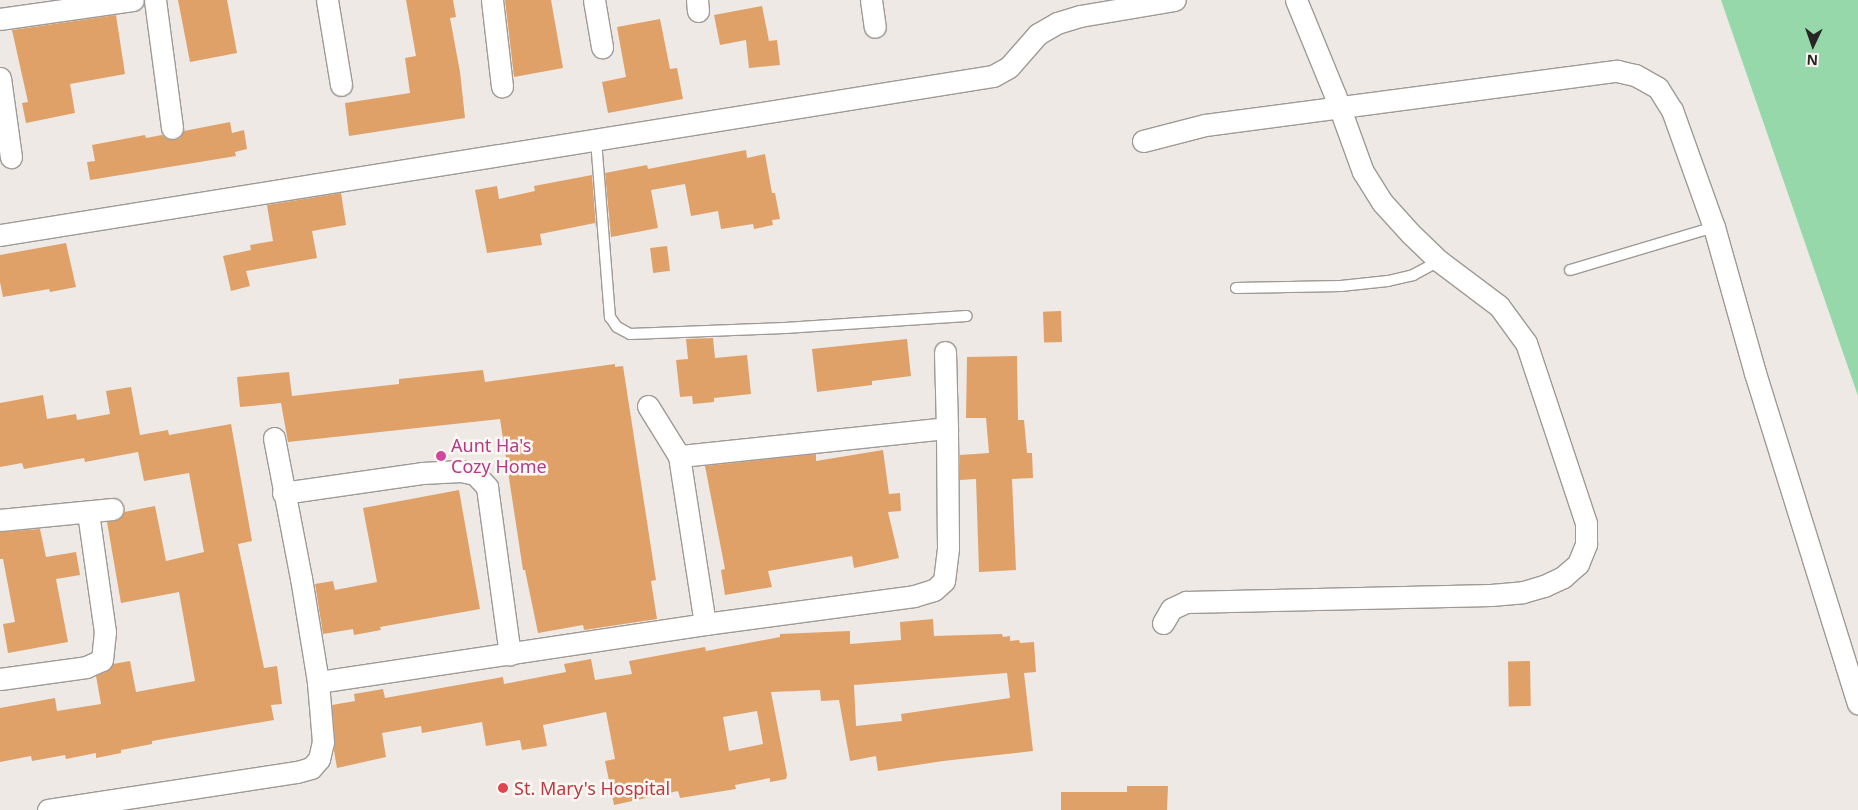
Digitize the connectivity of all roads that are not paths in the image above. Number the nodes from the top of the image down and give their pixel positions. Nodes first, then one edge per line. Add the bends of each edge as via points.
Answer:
1 (133, 0) edge
2 (155, 0) edge
3 (327, 0) edge
4 (492, 0) edge
5 (594, 0) edge
6 (871, 0) edge
7 (1174, 0) edge
8 (1296, 0) edge
9 (0, 19) edge
10 (874, 27) dead end
11 (602, 47) dead end
12 (0, 78) edge
13 (341, 85) dead end
14 (502, 86) dead end
15 (1339, 106) junction
16 (172, 128) dead end
17 (596, 140) junction
18 (1143, 141) dead end
19 (11, 157) dead end
20 (1714, 227) junction
21 (0, 235) edge
22 (1439, 261) junction
23 (1570, 270) dead end
24 (1236, 288) dead end
25 (967, 316) dead end
26 (945, 352) dead end
27 (648, 406) dead end
28 (947, 428) junction
29 (274, 438) dead end
30 (679, 456) junction
31 (283, 493) junction
32 (112, 509) dead end
33 (88, 512) junction
34 (0, 520) edge
35 (1163, 623) dead end
36 (705, 624) junction
37 (510, 654) junction
38 (0, 679) edge
39 (318, 682) junction
40 (1858, 703) edge
41 (48, 810) edge

1 - 9 street
2 - 16 street
3 - 13 street
4 - 14 street
5 - 11 street
6 - 10 street
7 - 17 street via 1057,23 1038,34 1009,67 993,76
8 - 15 street
12 - 19 street
15 - 18 street via 1205,125
15 - 20 street via 1617,71 1635,75 1658,88 1672,110
15 - 22 street via 1362,172 1382,202
17 - 21 street
17 - 25 lane via 610,316 617,327 630,334
20 - 23 lane
20 - 40 street via 1755,373
22 - 24 lane via 1413,275 1388,281 1341,286
22 - 35 street via 1499,306 1526,343 1586,523 1586,544 1578,564 1563,577 1523,592 1194,602 1171,609
26 - 28 street
27 - 30 street
28 - 30 street
28 - 36 street via 948,547 944,581 934,590 914,596
29 - 31 street
30 - 36 street
31 - 37 street via 422,473 461,471 475,474 487,487
31 - 39 street
32 - 33 street
33 - 34 street
33 - 38 street via 105,632 102,660 86,667
36 - 37 street
37 - 39 street
39 - 41 street via 323,742 319,759 311,768

